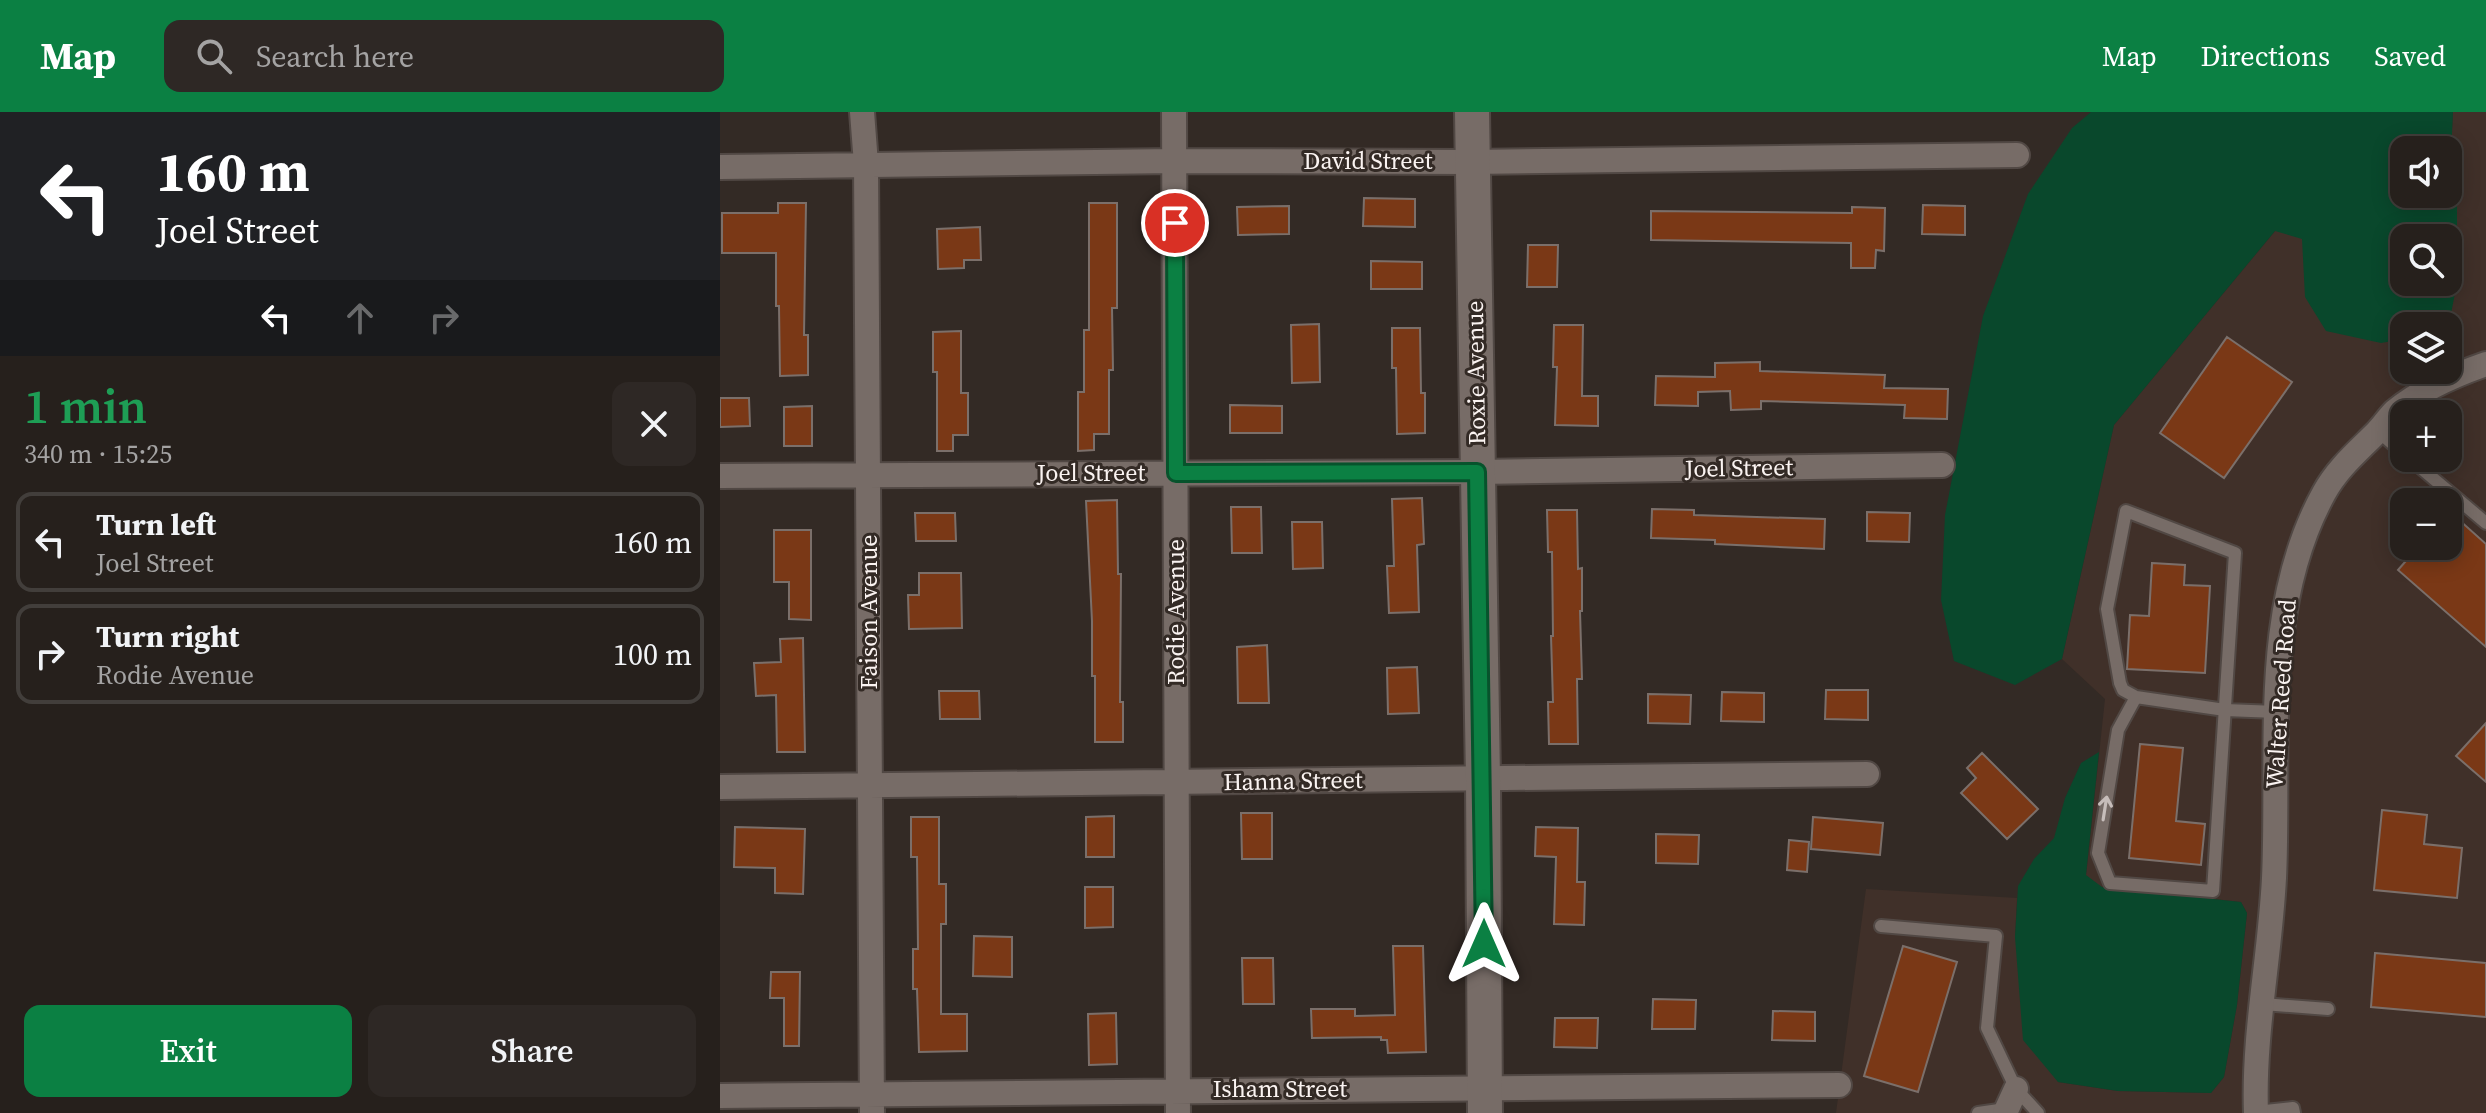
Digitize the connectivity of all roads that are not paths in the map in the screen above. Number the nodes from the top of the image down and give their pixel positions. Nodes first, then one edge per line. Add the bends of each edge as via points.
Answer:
1 (862, 112) edge
2 (1174, 112) edge
3 (1472, 112) edge
4 (2017, 155) dead end
5 (1175, 161) junction
6 (1471, 162) junction
7 (866, 164) junction
8 (720, 167) edge
9 (2486, 364) edge
10 (2378, 431) junction
11 (2390, 442) edge
12 (1942, 465) dead end
13 (1477, 472) junction
14 (2426, 472) edge
15 (1176, 473) junction
16 (868, 474) junction
17 (720, 476) edge
18 (2486, 523) edge
19 (2136, 697) junction
20 (2225, 710) junction
21 (2277, 712) junction
22 (1867, 774) dead end
23 (1483, 779) junction
24 (1177, 783) junction
25 (870, 786) junction
26 (720, 787) edge
27 (1881, 926) dead end
28 (2263, 1004) junction
29 (2328, 1009) dead end
30 (1839, 1085) dead end
31 (720, 1096) edge
32 (1485, 1100) edge
33 (1178, 1101) edge
34 (872, 1103) edge
35 (2009, 1104) edge
36 (1978, 1113) edge
37 (2038, 1113) edge
38 (2256, 1113) edge
39 (2294, 1113) edge

1 - 7 street, Faison Avenue
2 - 5 street, Rodie Avenue
3 - 6 street, Roxie Avenue
4 - 6 street, David Street
5 - 6 street, David Street
5 - 7 street, David Street
5 - 15 street, Rodie Avenue
6 - 13 street, Roxie Avenue
7 - 8 street, David Street
7 - 16 street, Faison Avenue
9 - 10 street, Walter Reed Road via 2424,392
10 - 11 lane
10 - 21 street, Walter Reed Road via 2324,491 2304,536 2283,614
12 - 13 street, Joel Street
13 - 15 street, Joel Street
13 - 23 street, Roxie Avenue
14 - 18 lane
15 - 16 street, Joel Street
15 - 24 street, Rodie Avenue
16 - 17 street, Joel Street
16 - 25 street, Faison Avenue
19 - 20 lane
19 - 20 lane via 2120,683 2107,609 2126,511 2235,553
20 -> 19 lane via 2213,891 2110,883 2098,853 2118,730
20 - 21 lane
21 - 28 street, Walter Reed Road via 2271,940
22 - 23 street, Hanna Street
23 - 24 street, Hanna Street
23 - 32 street, Roxie Avenue
24 - 25 street, Hanna Street
24 - 33 street, Rodie Avenue
25 - 26 street, Hanna Street
25 - 34 street, Faison Avenue
27 - 35 lane via 1996,936 1987,1028
28 - 29 lane
28 - 38 street, Walter Reed Road
30 - 32 street, Isham Street
31 - 34 street, Isham Street
32 - 33 street, Isham Street
33 - 34 street, Isham Street
35 - 36 lane
35 - 37 lane
38 - 39 lane via 2293,1108

